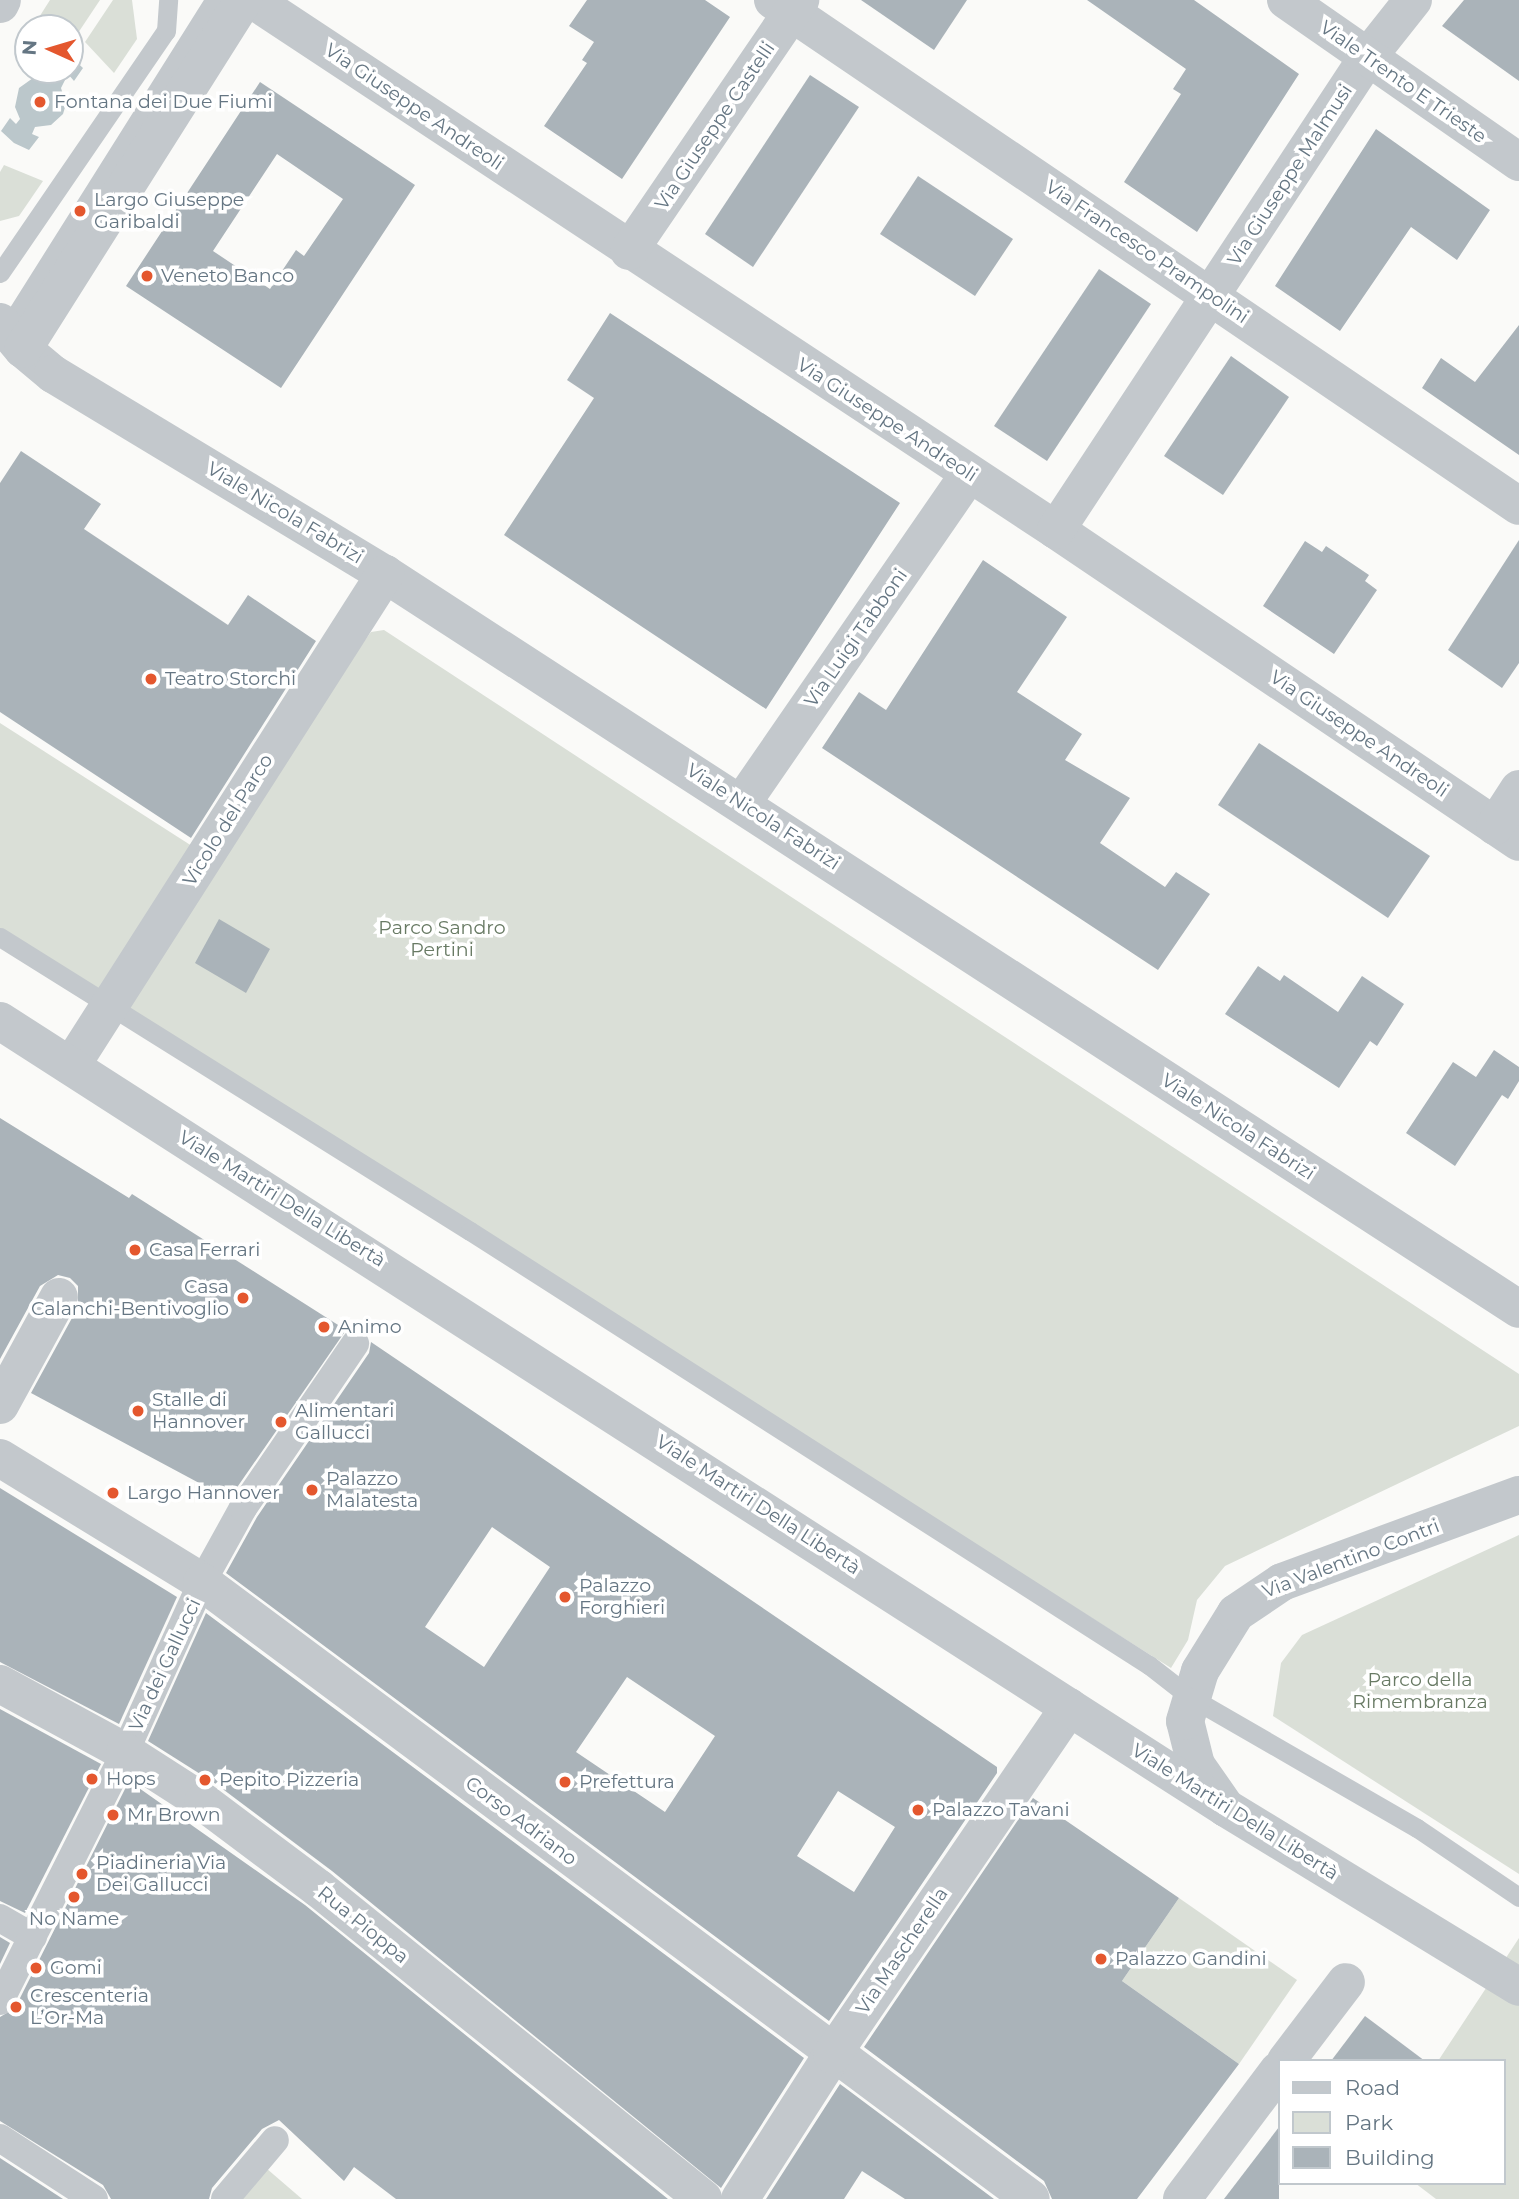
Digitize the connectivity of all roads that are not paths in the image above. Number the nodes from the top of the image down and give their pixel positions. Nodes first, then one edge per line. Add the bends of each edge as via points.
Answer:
1 (168, 0) edge
2 (215, 0) edge
3 (244, 0) edge
4 (253, 0) edge
5 (1286, 0) edge
6 (1413, 0) edge
7 (788, 4) edge
8 (1367, 58) junction
9 (1519, 162) edge
10 (629, 251) junction
11 (0, 273) edge
12 (1211, 294) junction
13 (6, 335) edge
14 (969, 474) junction
15 (1519, 506) edge
16 (1056, 530) junction
17 (385, 574) junction
18 (1519, 789) edge
19 (742, 803) junction
20 (1507, 834) edge
21 (0, 937) edge
22 (108, 1009) junction
23 (0, 1021) edge
24 (71, 1066) junction
25 (59, 1297) dead end
26 (1519, 1309) edge
27 (355, 1344) dead end
28 (0, 1405) edge
29 (0, 1458) edge
30 (1519, 1495) edge
31 (202, 1582) junction
32 (0, 1684) edge
33 (1190, 1697) junction
34 (1069, 1707) junction
35 (125, 1752) junction
36 (1226, 1808) junction
37 (1519, 1897) edge
38 (0, 1918) edge
39 (33, 1937) junction
40 (1346, 1982) dead end
41 (1519, 1987) edge
42 (0, 2001) edge
43 (832, 2054) junction
44 (1288, 2059) edge
45 (1278, 2071) edge
46 (0, 2138) edge
47 (275, 2140) dead end
48 (94, 2199) edge
49 (225, 2199) edge
50 (703, 2199) edge
51 (740, 2199) edge
52 (1031, 2199) edge
53 (1182, 2199) edge

1 - 11 lane via 166,31
2 - 13 lane
3 - 13 street
4 - 10 street, Via Giuseppe Andreoli
5 - 8 street, Viale Trento E Trieste
6 - 8 street, Via Giuseppe Malmusi
7 - 10 street, Via Giuseppe Castelli
7 - 12 street, Via Francesco Prampolini
8 - 9 street, Viale Trento E Trieste
8 - 12 street, Via Giuseppe Malmusi
10 - 14 street, Via Giuseppe Andreoli
12 - 15 street, Via Francesco Prampolini
12 - 16 street, Via Giuseppe Malmusi
13 - 17 street, Viale Nicola Fabrizi via 53,374
14 - 16 street, Via Giuseppe Andreoli
14 - 19 street, Via Luigi Tabboni
16 - 20 street, Via Giuseppe Andreoli
17 - 19 street, Viale Nicola Fabrizi
17 - 22 street, Vicolo del Parco
18 - 20 street
19 - 26 street, Viale Nicola Fabrizi
21 - 22 lane
22 - 24 street, Vicolo del Parco
22 - 33 lane via 470,1231 1149,1665
23 - 24 street, Viale Martiri Della Libertà
24 - 34 street, Viale Martiri Della Libertà
25 - 28 street
27 - 31 street, Via dei Gallucci via 243,1508
29 - 31 street, Corso Adriano
30 - 33 street, Via Valentino Contri via 1282,1581 1255,1596 1220,1633
31 - 35 street, Via dei Gallucci
31 - 43 street, Corso Adriano
32 - 35 street, Rua Pioppa
33 - 36 street, Via Valentino Contri via 1185,1721 1189,1747
33 - 37 lane via 1417,1828
34 - 36 street, Viale Martiri Della Libertà
34 - 43 street, Via Mascherella
35 - 39 street, Via dei Gallucci
35 - 50 street, Rua Pioppa via 203,1802 318,1888
36 - 41 street, Viale Martiri Della Libertà
38 - 39 street
39 - 42 street, Via dei Gallucci
40 - 44 street
43 - 51 street, Via Mascherella
43 - 52 street, Corso Adriano
45 - 53 street
46 - 48 street
47 - 49 street

